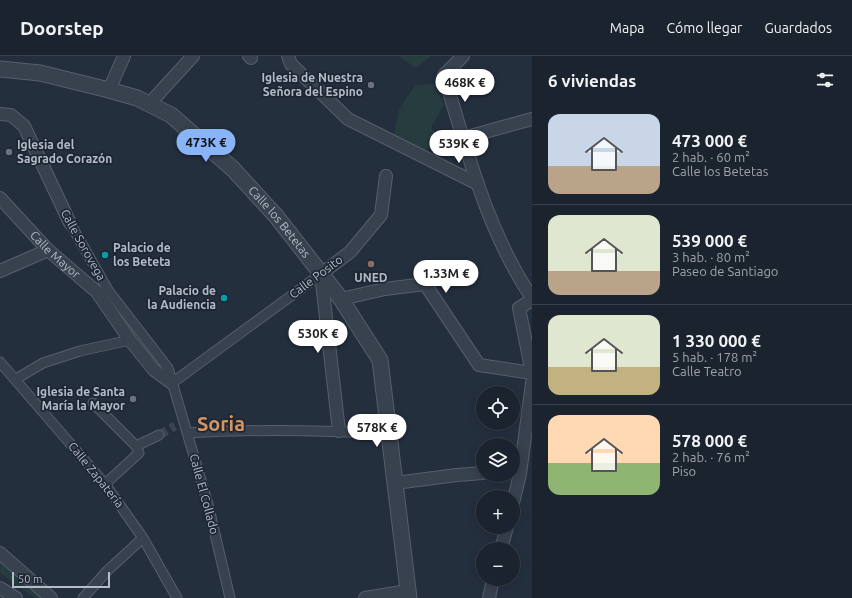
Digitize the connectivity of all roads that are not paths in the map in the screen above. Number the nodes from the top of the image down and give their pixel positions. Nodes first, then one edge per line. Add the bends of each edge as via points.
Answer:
1 (124, 56) edge
2 (193, 56) edge
3 (463, 56) edge
4 (289, 60) edge
5 (0, 69) edge
6 (109, 90) junction
7 (150, 103) junction
8 (6, 115) edge
9 (532, 119) edge
10 (463, 138) junction
11 (386, 176) dead end
12 (478, 184) junction
13 (0, 198) edge
14 (70, 223) joint
15 (48, 250) junction
16 (0, 271) edge
17 (321, 274) junction
18 (341, 299) junction
19 (532, 299) edge
20 (130, 340) junction
21 (0, 362) edge
22 (168, 368) joint
23 (532, 373) edge
24 (16, 379) junction
25 (172, 383) junction
26 (532, 383) edge
27 (93, 403) dead end
28 (184, 422) junction
29 (175, 426) tunnel mouth
30 (339, 431) junction
31 (187, 432) junction
32 (389, 434) junction
33 (158, 435) tunnel mouth
34 (136, 446) junction
35 (520, 456) edge
36 (476, 474) edge
37 (395, 483) junction
38 (105, 484) junction
39 (144, 538) junction
40 (0, 553) edge
41 (492, 586) edge
42 (0, 588) edge
43 (408, 595) edge
44 (16, 598) edge
45 (51, 598) edge
46 (83, 598) edge
47 (177, 598) edge
48 (230, 598) edge
49 (365, 598) edge
50 (489, 598) edge

1 - 6 street
2 - 7 street
3 - 10 street via 444,75
4 - 12 street via 348,119
5 - 6 street, Calle los Betetas via 40,73
6 - 7 street, Calle los Betetas
7 - 17 street, Calle los Betetas via 171,115 233,169 276,216
8 - 14 street, Calle Sorovega via 24,126
9 - 10 street
10 - 12 street
11 - 17 street, Calle Posito via 381,215 350,252
12 - 19 street via 509,257
13 - 15 street, Calle Mayor
14 - 22 street, Calle Sorovega via 108,290
15 - 16 street
15 - 20 street, Calle Mayor via 97,292
17 - 18 street, Calle los Betetas
17 - 25 street, Calle Posito
17 - 30 street
18 - 23 street via 385,289 425,284 479,365
18 - 32 street, Calle los Betetas via 380,360
19 - 23 street via 519,308
20 - 24 street via 80,351 50,361
20 - 25 street, Calle Mayor via 154,370
21 - 24 street, Calle Zapatería
22 - 25 street, Calle El Collado
24 - 38 street, Calle Zapatería
25 - 28 street, Calle El Collado
26 - 35 street
27 - 34 street
28 - 29 street
28 - 31 street, Calle El Collado
30 - 31 street
30 - 32 street
31 - 48 street, Calle El Collado via 208,504
32 - 37 street, Calle los Betetas
33 - 34 street
34 - 38 street via 139,453
36 - 37 street
37 - 43 street, Calle los Betetas
38 - 39 street, Calle Zapatería
39 - 46 street via 108,570
39 - 47 street, Calle Zapatería
40 - 45 street
41 - 50 street
42 - 44 street
43 - 49 street

